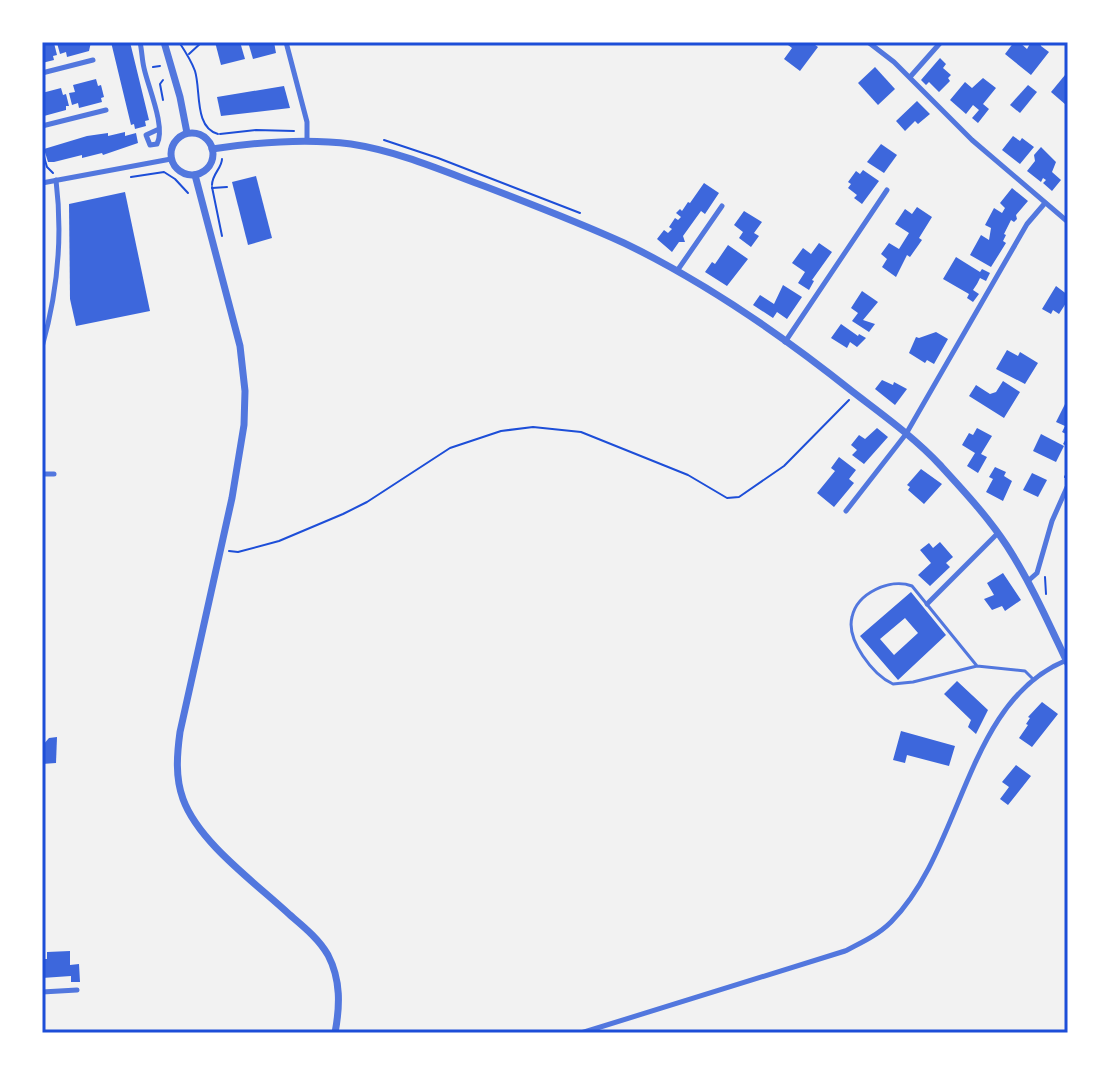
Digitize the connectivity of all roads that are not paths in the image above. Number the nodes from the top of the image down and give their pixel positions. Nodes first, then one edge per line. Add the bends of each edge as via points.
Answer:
1 (140, 42) edge
2 (164, 42) edge
3 (286, 42) edge
4 (868, 42) edge
5 (941, 42) edge
6 (93, 60) dead end
7 (42, 73) edge
8 (910, 77) junction
9 (106, 110) dead end
10 (42, 126) edge
11 (159, 129) dead end
12 (187, 133) junction
13 (307, 141) junction
14 (217, 148) junction
15 (171, 159) junction
16 (195, 175) junction
17 (42, 180) edge
18 (56, 180) junction
19 (887, 190) dead end
20 (1045, 203) junction
21 (722, 206) dead end
22 (1068, 222) edge
23 (677, 272) junction
24 (785, 342) junction
25 (42, 347) edge
26 (906, 434) junction
27 (42, 474) edge
28 (54, 474) dead end
29 (1068, 485) edge
30 (846, 511) dead end
31 (998, 533) junction
32 (1028, 581) junction
33 (927, 604) junction
34 (1067, 661) edge
35 (977, 666) junction
36 (1033, 679) junction
37 (77, 990) dead end
38 (42, 992) edge
39 (335, 1033) edge
40 (581, 1033) edge

1 - 11 street
2 - 12 street
3 - 13 street
4 - 8 street
5 - 8 street
6 - 7 street
8 - 20 street
9 - 10 street
12 - 14 street via 204,136
12 - 15 street via 173,143
13 - 14 street
13 - 23 street via 401,155 572,220
14 - 16 street via 210,165
15 - 16 street via 179,171
15 - 18 street
16 - 39 street via 240,346 245,391 244,425 220,551 180,732 179,784 208,839 313,935 328,956 338,987
17 - 18 street
18 - 25 street via 60,251
19 - 24 street
20 - 22 street
20 - 26 street via 1027,224
21 - 23 street
23 - 24 street
24 - 26 street
26 - 30 street
26 - 31 street
27 - 28 street
29 - 32 street via 1037,573
31 - 32 street
31 - 33 street
32 - 34 street
33 - 35 lane
33 - 35 lane via 912,586 898,582 864,598 853,612 851,629 867,660 885,680 901,684
34 - 36 street
35 - 36 lane via 1025,671
36 - 40 street via 995,724 935,859 890,923 869,939 816,961
37 - 38 street

